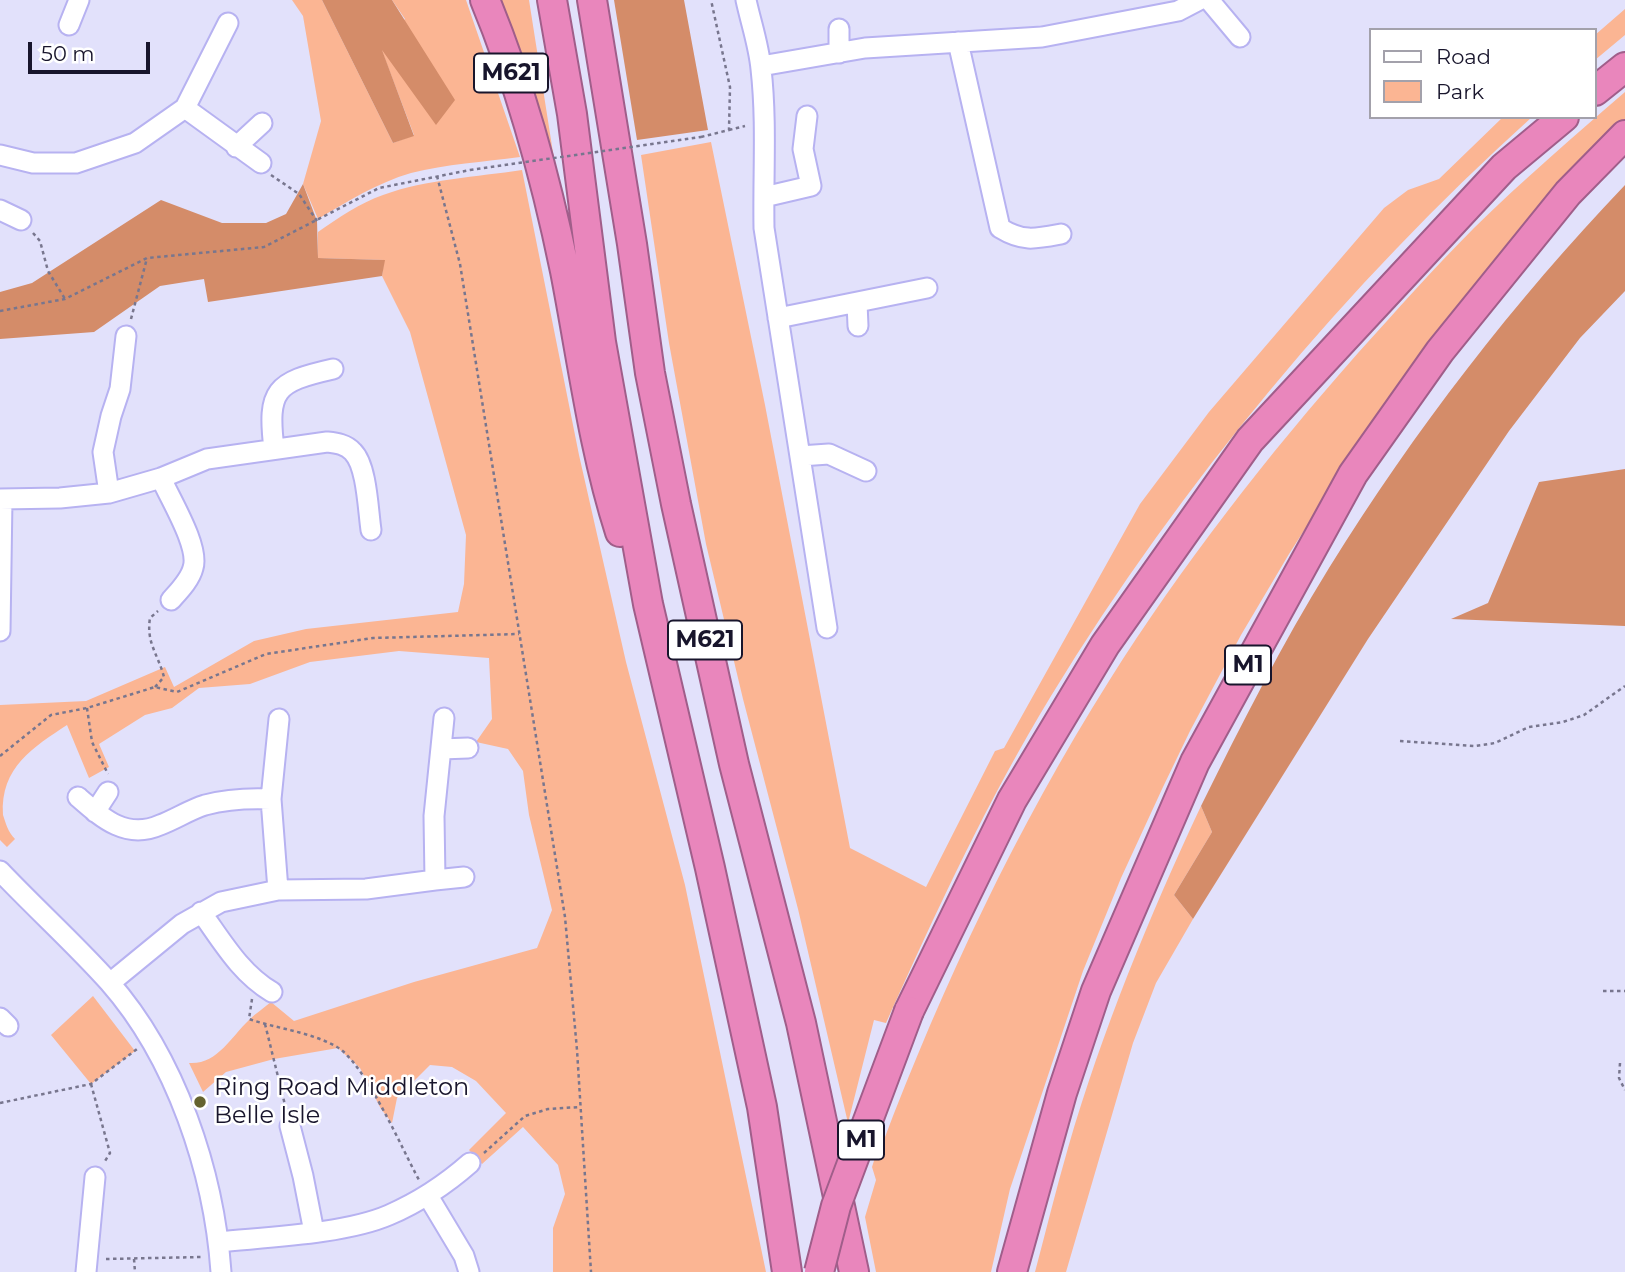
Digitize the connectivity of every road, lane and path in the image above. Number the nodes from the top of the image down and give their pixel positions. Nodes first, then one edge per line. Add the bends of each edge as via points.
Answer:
1 (79, 0) edge
2 (485, 0) edge
3 (552, 0) edge
4 (592, 0) edge
5 (711, 0) edge
6 (746, 0) edge
7 (1199, 0) edge
8 (1209, 0) edge
9 (1160, 7) edge
10 (228, 23) dead end
11 (69, 25) dead end
12 (839, 29) dead end
13 (1240, 37) dead end
14 (958, 43) junction
15 (839, 53) junction
16 (761, 66) junction
17 (1625, 67) edge
18 (1597, 89) edge
19 (185, 108) junction
20 (807, 116) dead end
21 (1562, 119) edge
22 (262, 123) dead end
23 (1625, 135) edge
24 (236, 147) junction
25 (0, 155) edge
26 (261, 163) joint
27 (437, 176) junction
28 (764, 197) junction
29 (0, 211) edge
30 (21, 220) joint
31 (317, 221) junction
32 (1061, 234) dead end
33 (147, 258) junction
34 (927, 288) dead end
35 (65, 299) junction
36 (857, 303) junction
37 (0, 311) edge
38 (778, 318) junction
39 (858, 326) dead end
40 (126, 336) joint
41 (333, 369) dead end
42 (274, 449) junction
43 (800, 456) junction
44 (866, 471) dead end
45 (161, 478) junction
46 (109, 493) junction
47 (1, 499) edge
48 (371, 530) dead end
49 (1, 580) edge
50 (171, 600) joint
51 (827, 628) dead end
52 (0, 631) edge
53 (519, 634) junction
54 (662, 670) junction
55 (1625, 685) edge
56 (155, 687) junction
57 (88, 708) junction
58 (444, 718) dead end
59 (279, 719) dead end
60 (1400, 741) dead end
61 (468, 748) dead end
62 (441, 749) junction
63 (0, 757) edge
64 (108, 792) joint
65 (78, 797) dead end
66 (271, 799) junction
67 (95, 812) junction
68 (2, 877) edge
69 (464, 877) dead end
70 (435, 880) junction
71 (278, 890) junction
72 (201, 912) junction
73 (110, 983) junction
74 (263, 987) joint
75 (1603, 991) dead end
76 (1625, 991) edge
77 (265, 1024) junction
78 (151, 1038) junction
79 (1620, 1063) dead end
80 (91, 1084) junction
81 (1625, 1090) edge
82 (0, 1103) edge
83 (580, 1107) junction
84 (290, 1126) joint
85 (470, 1163) joint
86 (95, 1177) joint
87 (428, 1196) junction
88 (314, 1232) junction
89 (220, 1257) edge
90 (134, 1259) junction
91 (87, 1266) edge
92 (135, 1272) edge
93 (469, 1272) edge
94 (591, 1272) edge
95 (786, 1272) edge
96 (819, 1272) edge
97 (854, 1272) edge
98 (1012, 1272) edge

1 - 11 street
2 - 54 highway, M621 via 536,146 606,488
3 - 54 highway, M621 via 572,114 601,342
4 - 97 highway, M621 via 650,373 676,504 731,751 801,1023
5 - 27 path, bridge via 730,87 729,130
6 - 16 street
7 - 9 street via 1178,10
8 - 13 street
9 - 14 street via 1042,37
10 - 19 street
12 - 15 street
14 - 15 street
14 - 32 street via 1000,228 1015,237
15 - 16 street
16 - 28 street
17 - 18 highway
19 - 24 street
19 - 25 street via 135,143 76,163 33,163
20 - 28 street via 803,149 811,186
21 - 96 highway, M1, bridge via 1504,167 1250,440 1105,645 1012,800 909,1011 836,1206
22 - 24 street
23 - 98 highway, M1 via 1568,193 1440,351 1353,474 1195,762 1096,991
24 - 26 street
26 - 31 path via 273,178 299,194
27 - 31 path via 379,188
27 - 53 path via 460,264
28 - 38 street via 764,228
29 - 30 street
30 - 35 path via 40,241 48,271
31 - 33 path via 264,247
33 - 35 path
33 - 40 path
34 - 36 street
35 - 37 path
36 - 38 street
36 - 39 street
38 - 43 street
40 - 46 street via 120,389 103,452
41 - 42 street via 286,382 273,406
42 - 45 street via 207,459
42 - 48 street via 327,442 342,444 353,452 361,463
43 - 44 street via 829,454
43 - 51 street
45 - 46 street
45 - 50 street via 194,548 194,566
46 - 47 street
47 - 49 street
49 - 52 street
50 - 56 path via 150,618 150,643 164,677
53 - 56 path via 360,640 266,654 177,692
53 - 83 path via 565,917
54 - 95 highway, M621 via 762,1107
55 - 60 path via 1584,715 1529,727 1495,743
56 - 57 path
57 - 63 path via 51,715
57 - 64 path via 92,742 112,782
58 - 62 street
59 - 66 street
61 - 62 street
62 - 70 street via 434,816
64 - 67 street
65 - 67 street
66 - 67 street via 236,798 204,805 143,830 124,829
66 - 71 street
68 - 73 street
69 - 70 street
70 - 71 street via 366,889
71 - 72 street via 221,902
72 - 73 street
72 - 74 street via 232,956
73 - 78 street
74 - 77 path via 249,1019
75 - 76 path
77 - 84 path
77 - 87 path via 338,1048 360,1068
78 - 80 path
78 - 89 street via 194,1141
79 - 81 path via 1619,1078
80 - 82 path
80 - 86 path via 110,1153
83 - 85 path via 525,1116
83 - 94 path
84 - 88 street
85 - 87 street
86 - 91 street
87 - 88 street via 386,1217
87 - 93 street
88 - 89 street
89 - 90 path
90 - 91 path
90 - 92 path

